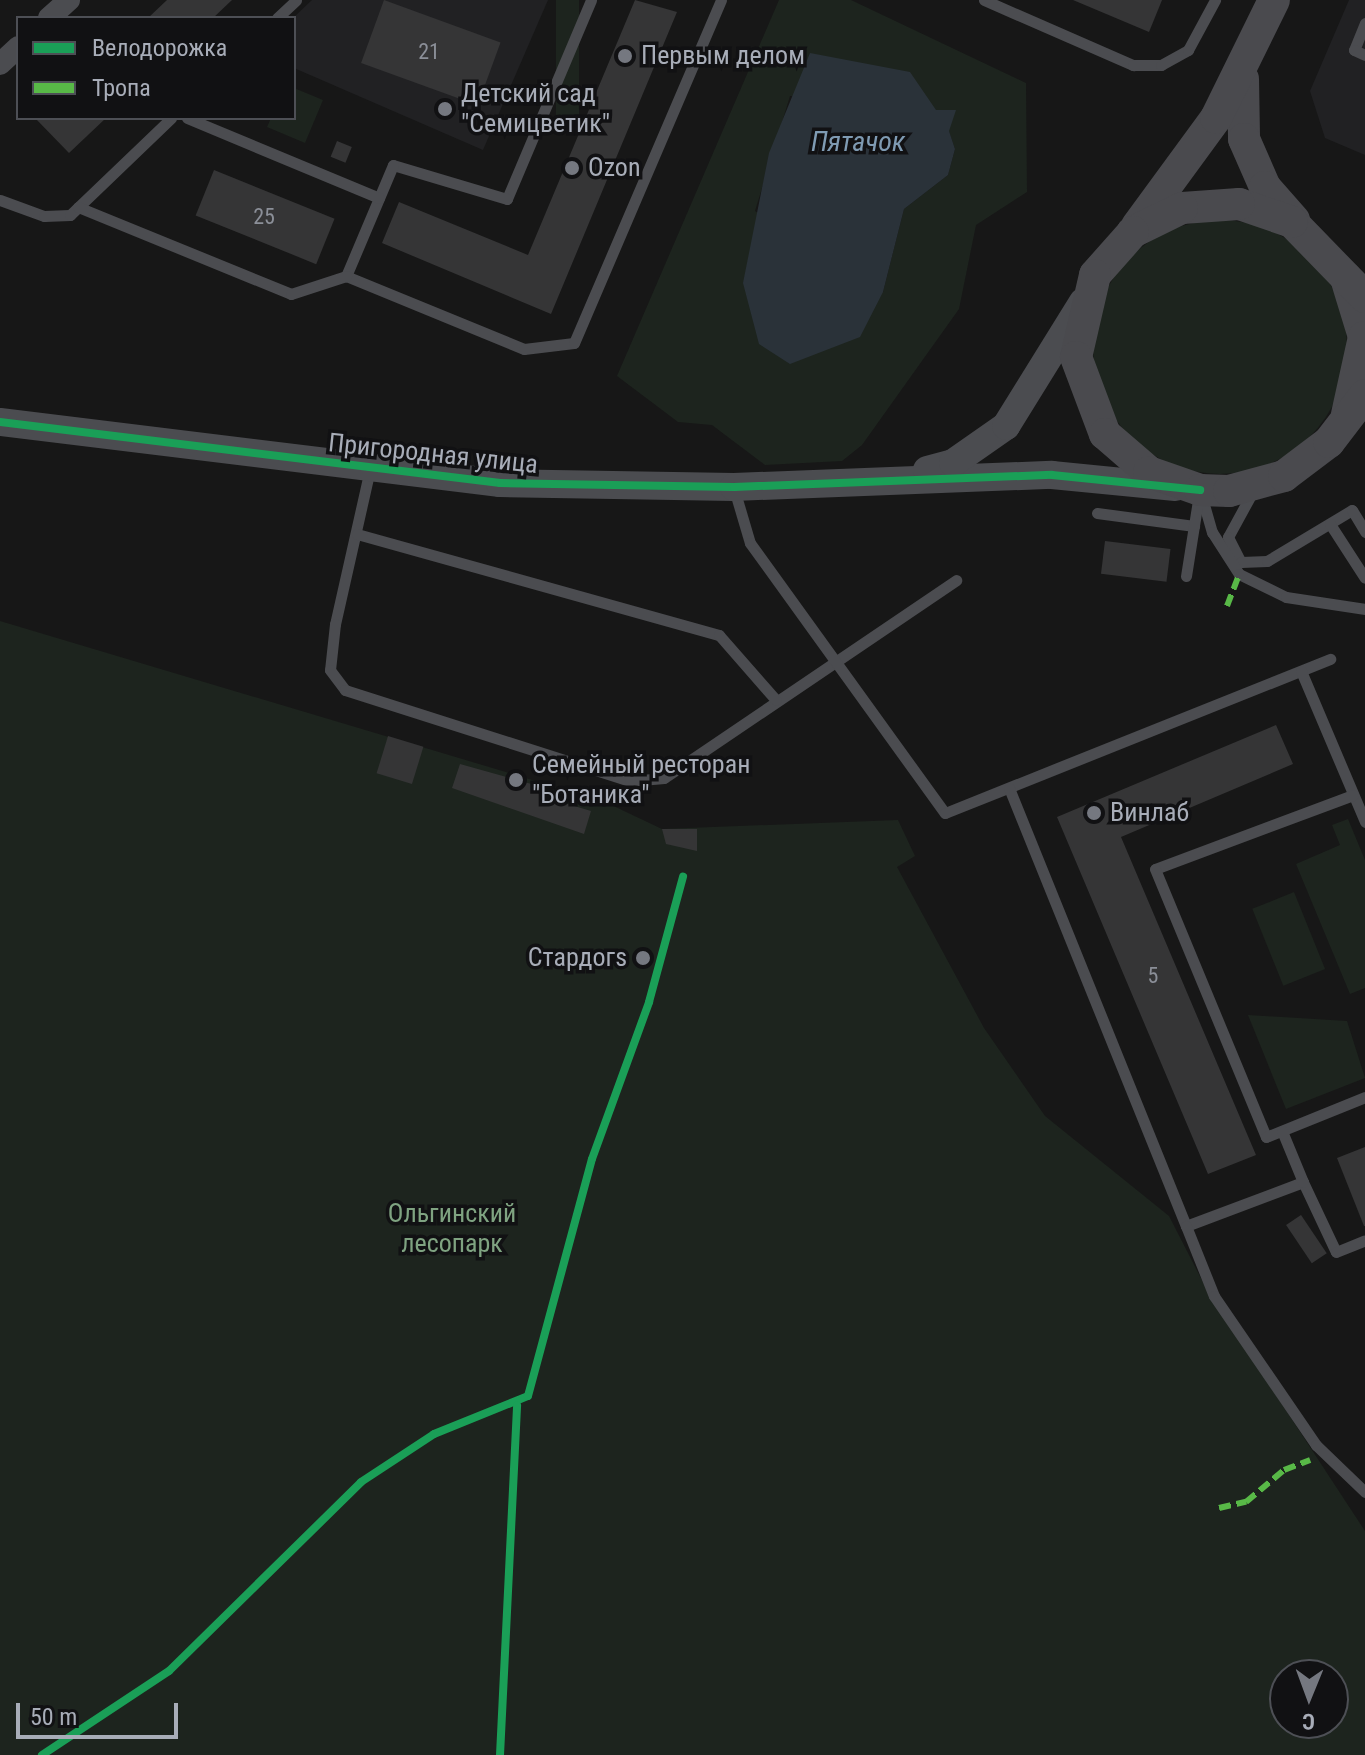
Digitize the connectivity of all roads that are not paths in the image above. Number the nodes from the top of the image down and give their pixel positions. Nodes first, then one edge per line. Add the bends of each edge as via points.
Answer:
1 (69, 0) edge
2 (296, 0) edge
3 (591, 0) edge
4 (721, 0) edge
5 (984, 0) edge
6 (1215, 0) edge
7 (1274, 0) edge
8 (51, 16) edge
9 (279, 16) edge
10 (1365, 23) edge
11 (16, 49) edge
12 (1365, 55) edge
13 (1249, 56) junction
14 (0, 64) edge
15 (169, 120) edge
16 (192, 120) edge
17 (379, 198) junction
18 (0, 200) edge
19 (78, 207) junction
20 (1133, 232) junction
21 (1325, 249) junction
22 (346, 276) junction
23 (1365, 297) edge
24 (1083, 301) junction
25 (1365, 395) edge
26 (1344, 420) junction
27 (0, 422) edge
28 (370, 469) junction
29 (865, 481) junction
30 (1259, 486) junction
31 (734, 487) junction
32 (1200, 490) junction
33 (1097, 513) dead end
34 (1330, 524) junction
35 (1194, 526) junction
36 (1365, 532) edge
37 (357, 534) junction
38 (1186, 576) dead end
39 (1365, 578) edge
40 (956, 580) dead end
41 (1365, 609) edge
42 (1330, 659) dead end
43 (836, 662) junction
44 (1301, 671) junction
45 (776, 700) junction
46 (1009, 788) junction
47 (1353, 795) junction
48 (1364, 818) edge
49 (1365, 1097) edge
50 (1282, 1131) junction
51 (1303, 1182) junction
52 (1186, 1226) junction
53 (1365, 1240) edge
54 (1365, 1492) edge

1 - 8 street
2 - 9 lane
3 - 17 lane via 507,199 492,200 400,163
4 - 22 lane via 574,343 524,349
5 - 6 lane via 1133,65 1161,65 1188,50
7 - 13 main road
10 - 12 lane via 1354,50
11 - 14 street
13 - 20 main road via 1216,118
13 - 21 main road via 1239,99 1244,139 1265,187
15 - 19 lane
16 - 17 lane
17 - 22 lane
18 - 19 lane via 54,218
19 - 22 lane via 291,294
20 - 21 main road via 1210,203 1266,211
20 - 24 main road via 1095,275
21 - 23 main road
21 - 26 main road via 1364,337 1363,367
24 - 29 street via 1006,426 953,463
24 - 32 main road via 1076,357 1105,434 1149,472
25 - 26 main road
26 - 30 main road via 1307,462
27 - 28 street, Пригородная улица
28 - 31 street, Пригородная улица via 500,483
28 - 37 lane
29 - 31 street, Пригородная улица
29 - 32 street via 1052,475
30 - 32 main road
30 - 34 lane via 1228,537 1241,562 1267,561
31 - 43 lane via 750,543
32 - 35 lane
32 - 41 lane via 1212,532 1239,574 1286,597
33 - 35 lane
34 - 36 lane via 1352,510
34 - 39 lane
35 - 38 lane
37 - 45 lane via 719,635
37 - 45 lane via 330,670 345,690 630,781 664,778
40 - 43 lane
42 - 44 lane
43 - 45 lane
43 - 46 lane via 945,813
44 - 46 lane
44 - 47 lane
46 - 52 lane
47 - 48 lane
47 - 50 lane via 1155,869 1266,1137
49 - 50 lane
50 - 51 lane
51 - 52 lane
51 - 53 lane via 1336,1252
52 - 54 lane via 1214,1296 1316,1445

